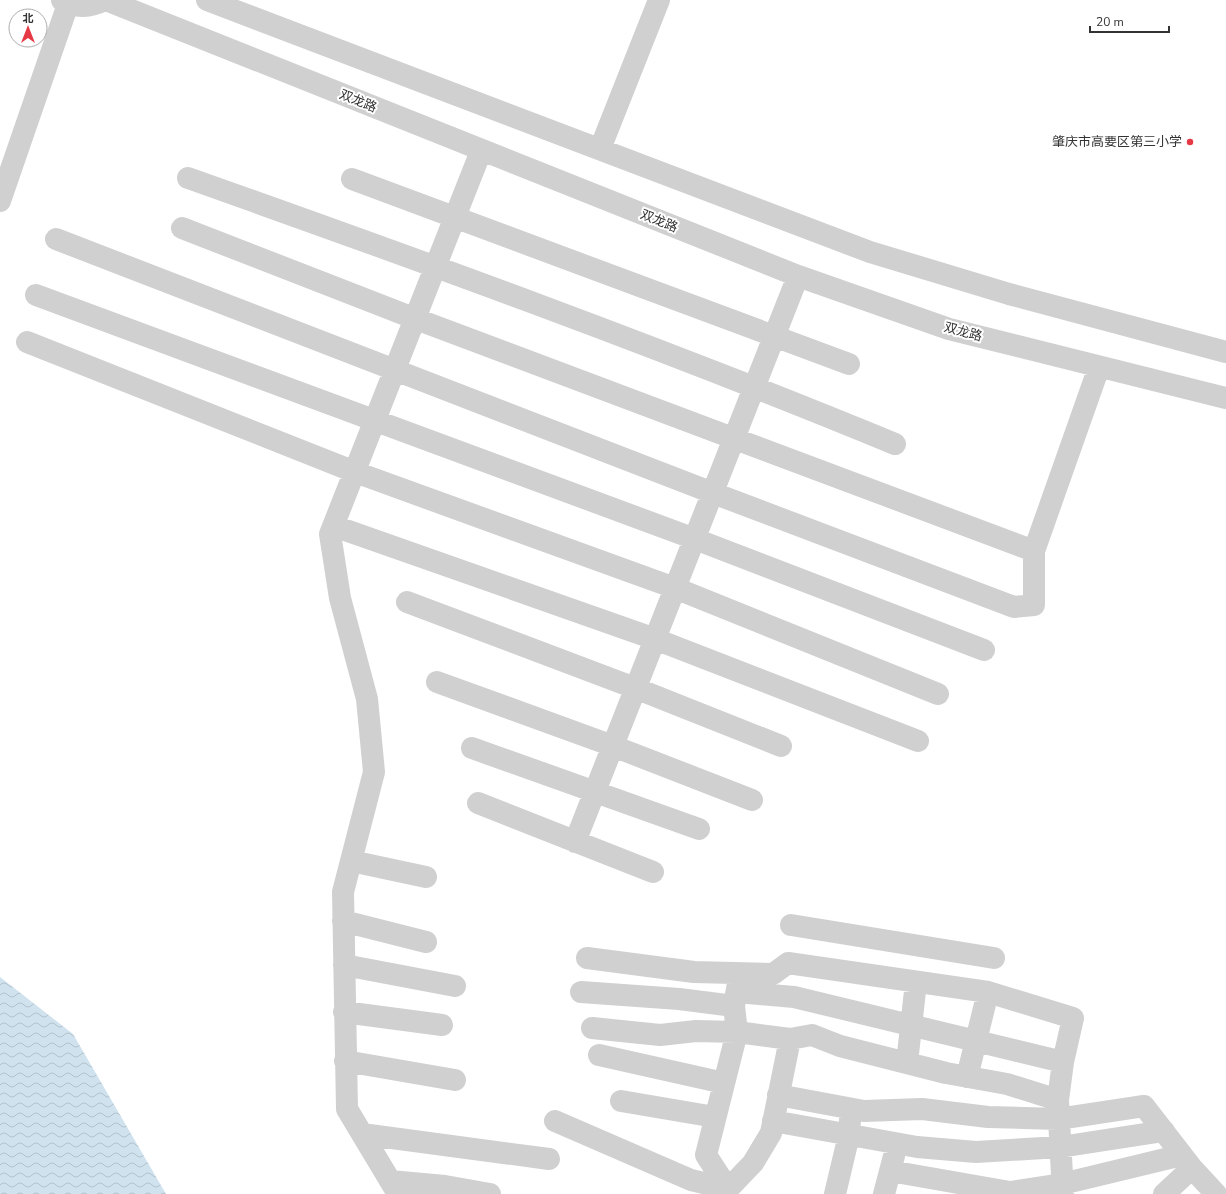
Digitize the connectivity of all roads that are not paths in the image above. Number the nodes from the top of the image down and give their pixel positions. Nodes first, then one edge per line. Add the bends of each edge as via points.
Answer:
1 (106, 0) edge
2 (207, 0) edge
3 (658, 0) edge
4 (65, 2) edge
5 (600, 149) junction
6 (481, 151) junction
7 (188, 178) dead end
8 (352, 179) dead end
9 (0, 201) edge
10 (456, 216) junction
11 (182, 228) dead end
12 (56, 239) dead end
13 (436, 266) junction
14 (798, 276) junction
15 (36, 295) dead end
16 (416, 319) junction
17 (775, 336) junction
18 (27, 342) dead end
19 (1226, 352) edge
20 (849, 364) dead end
21 (1099, 367) junction
22 (395, 369) junction
23 (755, 386) junction
24 (1226, 398) edge
25 (375, 420) junction
26 (734, 439) junction
27 (895, 444) dead end
28 (355, 472) junction
29 (713, 494) junction
30 (334, 526) junction
31 (695, 539) junction
32 (1034, 551) junction
33 (675, 588) junction
34 (407, 602) dead end
35 (655, 639) junction
36 (984, 650) dead end
37 (437, 682) dead end
38 (636, 688) junction
39 (938, 694) dead end
40 (918, 741) dead end
41 (613, 746) junction
42 (781, 746) dead end
43 (472, 748) dead end
44 (594, 793) junction
45 (752, 800) dead end
46 (478, 804) dead end
47 (699, 829) dead end
48 (575, 842) junction
49 (351, 861) junction
50 (652, 872) dead end
51 (426, 877) dead end
52 (343, 921) junction
53 (791, 925) dead end
54 (426, 942) dead end
55 (954, 952) junction
56 (587, 958) dead end
57 (994, 958) dead end
58 (344, 965) junction
59 (916, 982) junction
60 (455, 986) dead end
61 (950, 987) junction
62 (737, 990) junction
63 (581, 992) dead end
64 (988, 992) junction
65 (344, 1012) junction
66 (442, 1025) dead end
67 (911, 1026) junction
68 (592, 1028) dead end
69 (737, 1032) junction
70 (790, 1039) junction
71 (976, 1042) junction
72 (599, 1055) dead end
73 (345, 1061) junction
74 (1063, 1062) junction
75 (907, 1063) junction
76 (967, 1077) junction
77 (455, 1080) dead end
78 (724, 1083) junction
79 (778, 1095) junction
80 (621, 1101) dead end
81 (851, 1109) junction
82 (1058, 1110) junction
83 (715, 1117) junction
84 (555, 1121) dead end
85 (774, 1121) junction
86 (1164, 1131) junction
87 (362, 1134) junction
88 (849, 1135) junction
89 (897, 1143) junction
90 (1060, 1147) junction
91 (549, 1159) dead end
92 (1187, 1161) junction
93 (890, 1171) junction
94 (394, 1187) edge
95 (1062, 1189) edge
96 (727, 1191) edge
97 (490, 1194) edge
98 (834, 1194) edge
99 (884, 1194) edge
100 (1164, 1194) edge
101 (1216, 1194) edge

1 - 4 street via 94,6 81,7
1 - 6 street, 双龙路
2 - 5 street
3 - 5 street
4 - 9 street
5 - 19 street via 870,252 1009,294
6 - 10 street
6 - 14 street, 双龙路
7 - 13 street
8 - 10 street
10 - 13 street
10 - 17 street
11 - 16 street
12 - 22 street
13 - 16 street
13 - 23 street
14 - 17 street
14 - 21 street, 双龙路 via 949,329
15 - 25 street
16 - 22 street
16 - 26 street
17 - 20 street
17 - 23 street
18 - 28 street
21 - 24 street, 双龙路
21 - 32 street
22 - 25 street
22 - 29 street
23 - 26 street
23 - 27 street
25 - 28 street
25 - 31 street
26 - 29 street
26 - 32 street
28 - 30 street
28 - 33 street
29 - 31 street
29 - 32 street via 1014,607 1034,605
30 - 35 street
30 - 49 street via 330,534 340,598 367,699 374,772
31 - 33 street
31 - 36 street
33 - 35 street
33 - 39 street
34 - 38 street
35 - 38 street
35 - 40 street
37 - 41 street
38 - 41 street
38 - 42 street
41 - 44 street
41 - 45 street
43 - 44 street
44 - 47 street
44 - 48 street
46 - 48 street
48 - 50 street
49 - 51 street
49 - 52 street via 343,892
52 - 54 street
52 - 58 street
53 - 55 street
55 - 57 street
55 - 61 street
56 - 62 street via 694,972
58 - 60 street
58 - 65 street
59 - 61 street
59 - 62 street via 788,963 774,974
59 - 67 street
61 - 64 street
62 - 63 street via 678,999
62 - 67 street via 794,997
62 - 69 street
64 - 71 street
64 - 74 street via 1073,1018
65 - 66 street
65 - 73 street
67 - 71 street
67 - 75 street
68 - 69 street via 660,1035 696,1031
69 - 70 street
69 - 78 street
70 - 75 street via 812,1035 840,1046
70 - 79 street
71 - 74 street
71 - 76 street
72 - 78 street
73 - 77 street
73 - 87 street via 346,1109
74 - 82 street
75 - 76 street
76 - 82 street via 1007,1084
78 - 83 street
79 - 81 street
79 - 85 street
80 - 83 street
81 - 82 street via 922,1109 988,1116
81 - 88 street
82 - 86 street via 1144,1106
82 - 90 street
83 - 96 street via 706,1155
84 - 96 street via 691,1180
85 - 88 street
85 - 96 street via 771,1133 753,1162
86 - 90 street
86 - 92 street
87 - 91 street
87 - 94 street
88 - 89 street
88 - 98 street
89 - 90 street via 976,1152
89 - 93 street
90 - 95 street
92 - 95 street
92 - 100 street
92 - 101 street
93 - 95 street via 1010,1192
93 - 99 street
94 - 97 street via 445,1186

